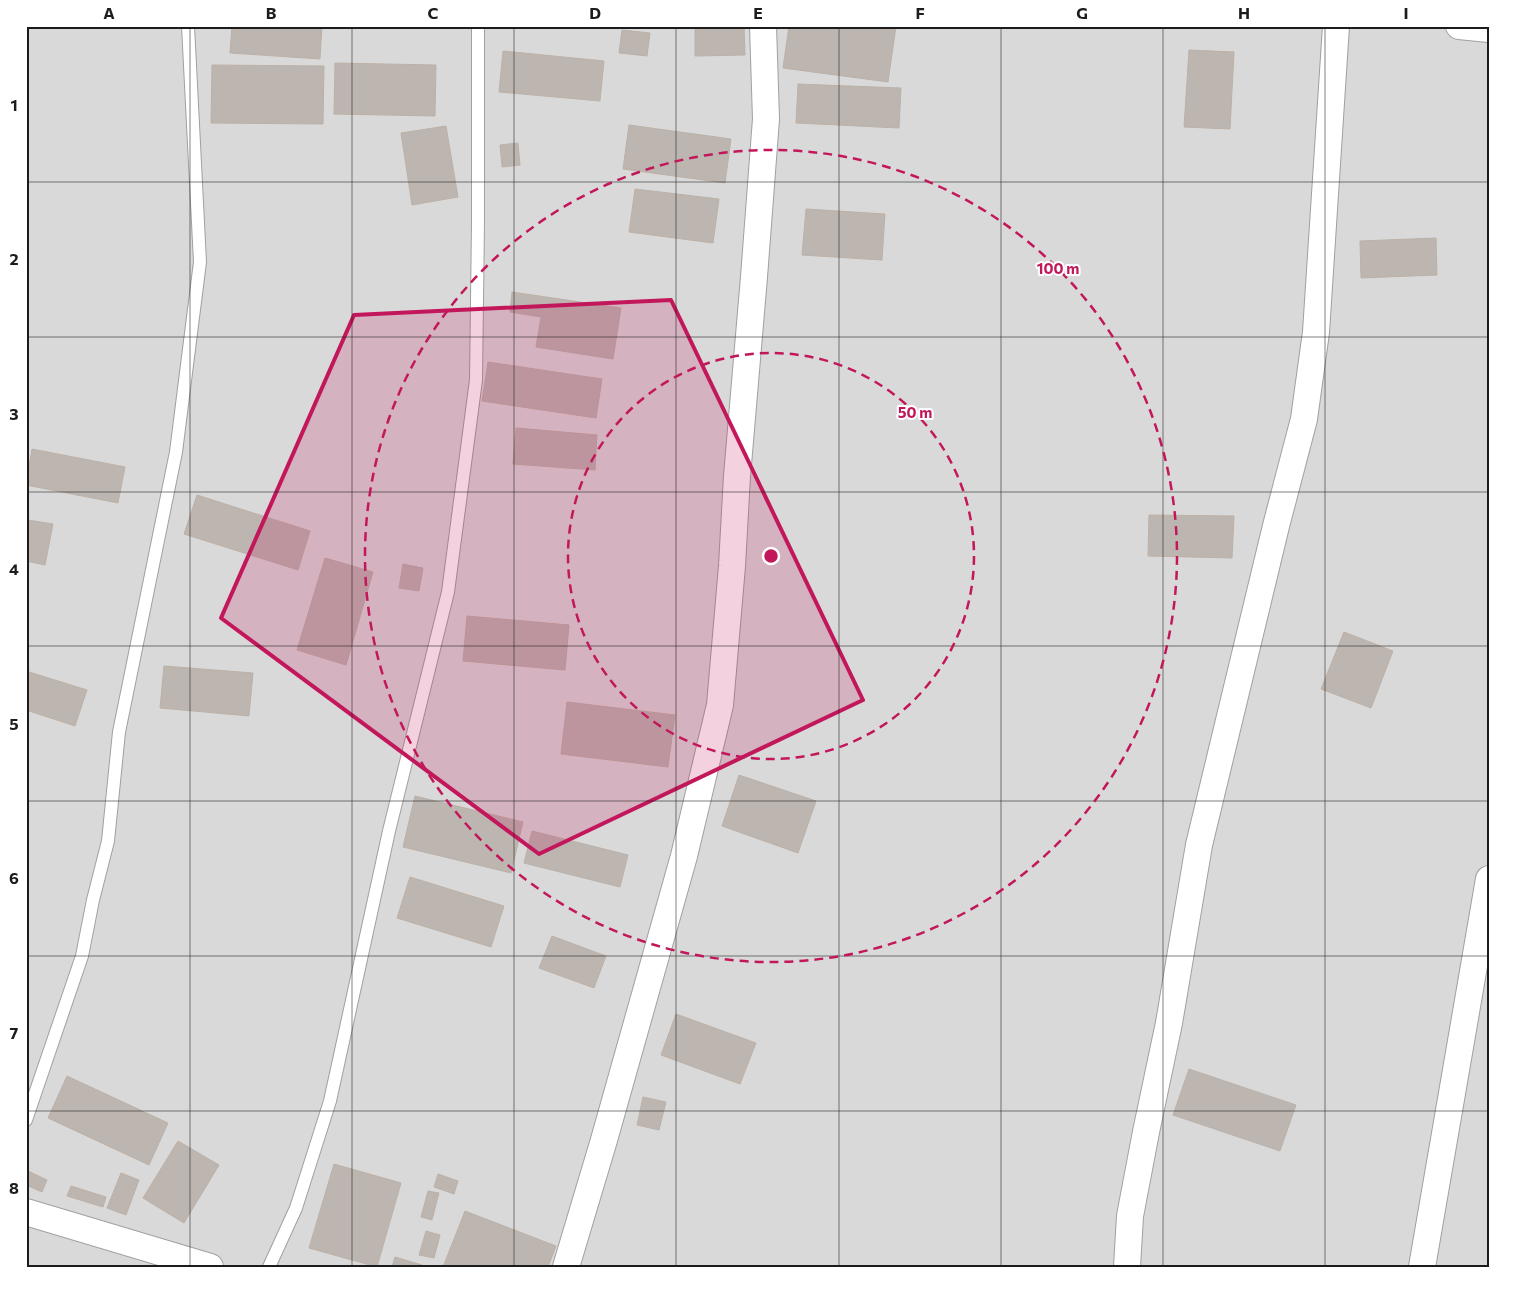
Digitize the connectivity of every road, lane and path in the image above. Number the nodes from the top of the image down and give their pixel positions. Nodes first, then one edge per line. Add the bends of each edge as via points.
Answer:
1 (188, 26) edge
2 (478, 26) edge
3 (763, 26) edge
4 (1336, 26) edge
5 (1459, 26) edge
6 (1489, 29) edge
7 (1489, 879) edge
8 (26, 1120) edge
9 (26, 1212) edge
10 (210, 1267) edge
11 (269, 1267) edge
12 (566, 1267) edge
13 (1127, 1267) edge
14 (1422, 1267) edge

1 - 8 lane via 200,262 176,452 119,732 108,841 82,956
2 - 11 lane via 476,380 448,592 389,831 330,1101 296,1208
3 - 12 street via 765,129 720,705 684,856
4 - 13 street via 1316,332 1304,419 1199,845 1169,1023 1130,1216
5 - 6 street
7 - 14 street
9 - 10 street

